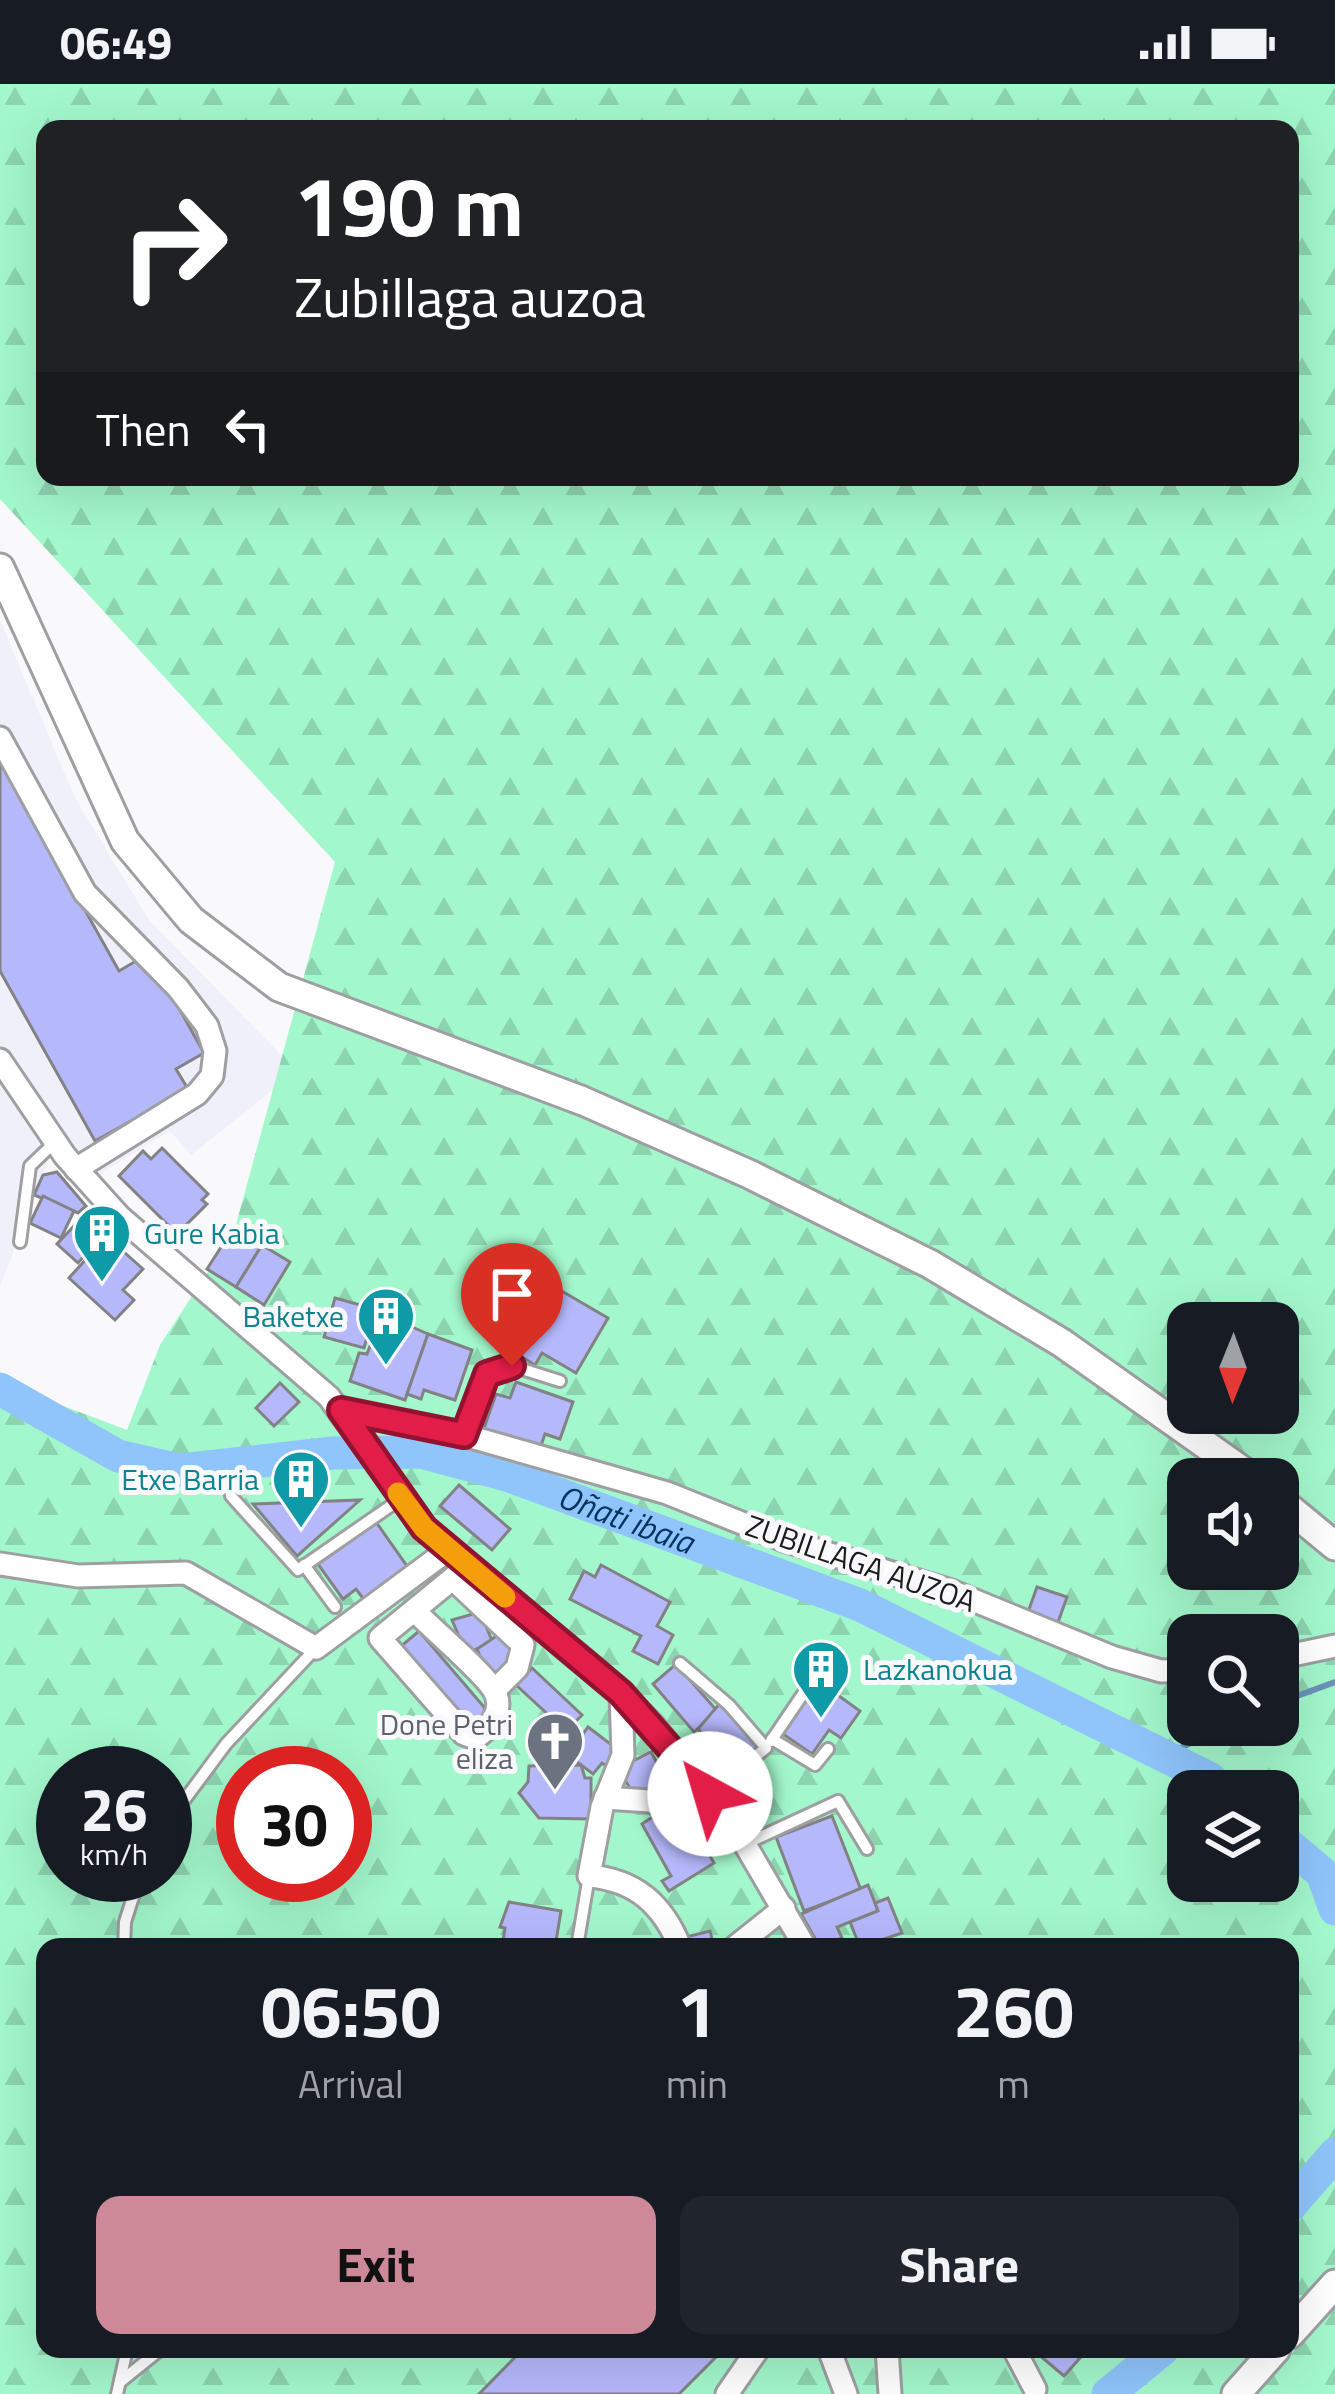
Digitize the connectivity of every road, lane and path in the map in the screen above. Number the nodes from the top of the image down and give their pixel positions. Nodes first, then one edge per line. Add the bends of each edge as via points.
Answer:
1 (0, 568) edge
2 (0, 738) edge
3 (0, 1060) edge
4 (55, 1142) junction
5 (76, 1169) junction
6 (20, 1242) dead end
7 (560, 1381) dead end
8 (341, 1410) junction
9 (464, 1435) junction
10 (1224, 1458) edge
11 (231, 1496) dead end
12 (400, 1496) junction
13 (1299, 1516) edge
14 (1335, 1546) edge
15 (448, 1550) junction
16 (0, 1564) edge
17 (304, 1565) junction
18 (461, 1573) junction
19 (335, 1607) dead end
20 (416, 1611) junction
21 (1335, 1646) edge
22 (316, 1648) junction
23 (1299, 1654) edge
24 (680, 1663) dead end
25 (1167, 1671) edge
26 (495, 1690) junction
27 (805, 1690) dead end
28 (621, 1693) junction
29 (769, 1744) junction
30 (828, 1749) dead end
31 (192, 1790) edge
32 (604, 1798) junction
33 (708, 1799) junction
34 (746, 1844) junction
35 (866, 1849) dead end
36 (590, 1876) junction
37 (131, 1902) edge
38 (784, 1908) junction
39 (124, 1938) edge
40 (580, 1938) edge
41 (676, 1938) edge
42 (746, 1938) edge
43 (800, 1938) edge
44 (1335, 2284) edge
45 (1299, 2324) edge
46 (125, 2358) edge
47 (151, 2358) edge
48 (754, 2358) edge
49 (832, 2358) edge
50 (888, 2358) edge
51 (1020, 2358) edge
52 (1268, 2358) edge
53 (119, 2388) edge
54 (1035, 2389) dead end
55 (727, 2394) edge
56 (846, 2394) edge
57 (890, 2394) edge
58 (1236, 2394) edge

1 - 10 main road via 124,842 191,920 279,987 583,1101 930,1264 1062,1343
2 - 5 street via 86,893 178,988 207,1026 214,1051 212,1076 196,1094
3 - 4 street, ZUBILLAGA AUZOA
4 - 5 street, ZUBILLAGA AUZOA
4 - 6 lane via 30,1166
5 - 8 street, ZUBILLAGA AUZOA via 154,1251
7 - 9 lane via 512,1366 487,1374
8 - 9 street, ZUBILLAGA AUZOA
8 - 12 street, ZUBILLAGA AUZOA
9 - 25 street, ZUBILLAGA AUZOA via 667,1493
11 - 17 lane via 298,1570
12 - 15 street, ZUBILLAGA AUZOA
12 - 17 lane
13 - 14 main road
15 - 18 street, ZUBILLAGA AUZOA
15 - 22 street
16 - 22 street via 91,1576 186,1573
17 - 19 lane
18 - 20 street
18 - 26 street, ZUBILLAGA AUZOA via 523,1645 517,1668
18 - 28 street, ZUBILLAGA AUZOA
20 - 26 street
20 - 26 street, ZUBILLAGA AUZOA via 380,1638 464,1734 475,1738 490,1729
21 - 23 street
22 - 31 lane
24 - 29 lane
27 - 29 lane
28 - 32 street via 623,1755
28 - 33 street, ZUBILLAGA AUZOA
29 - 30 lane via 815,1766
29 - 33 lane
32 - 33 street via 650,1801 691,1817
32 - 36 street
33 - 34 street, ZUBILLAGA AUZOA
34 - 35 lane via 838,1801
34 - 38 street, ZUBILLAGA AUZOA
36 - 40 lane
36 - 41 street via 659,1905
37 - 39 lane
38 - 42 street
38 - 43 street, ZUBILLAGA AUZOA
44 - 45 main road
46 - 53 lane
47 - 53 lane
48 - 55 street
49 - 56 street
50 - 57 street
51 - 54 street
52 - 58 main road

